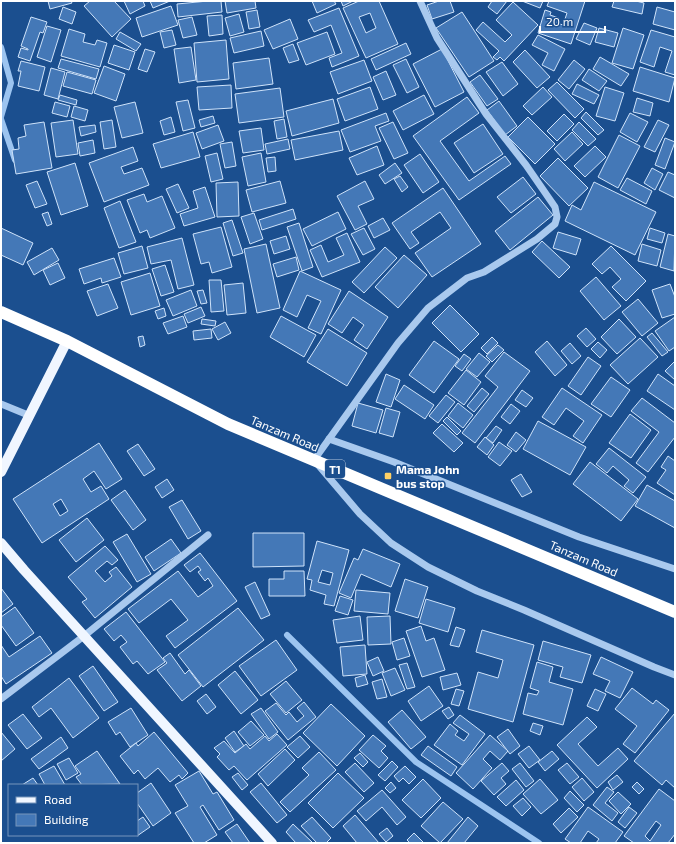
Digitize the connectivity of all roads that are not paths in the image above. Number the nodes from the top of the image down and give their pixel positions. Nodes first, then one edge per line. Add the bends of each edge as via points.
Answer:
1 (420, 1) edge
2 (1, 312) edge
3 (67, 342) junction
4 (1, 404) edge
5 (28, 415) junction
6 (329, 439) junction
7 (314, 460) junction
8 (1, 472) edge
9 (208, 535) dead end
10 (1, 543) edge
11 (675, 569) edge
12 (675, 612) edge
13 (84, 636) junction
14 (675, 675) edge
15 (1, 699) edge
16 (272, 843) edge

1 - 6 street via 437,38 486,114 555,207 557,217 555,224 537,239 484,272 467,278 428,308 398,344
2 - 3 highway, Tanzam Road / T1
3 - 5 main road
3 - 7 highway, Tanzam Road / T1 via 228,424
4 - 5 street
5 - 8 main road
6 - 7 street
6 - 11 street via 394,462 579,537
7 - 12 highway, Tanzam Road / T1
7 - 14 street via 360,514 391,543 428,567 477,591
9 - 13 street
10 - 13 main road
13 - 15 street
13 - 16 main road

